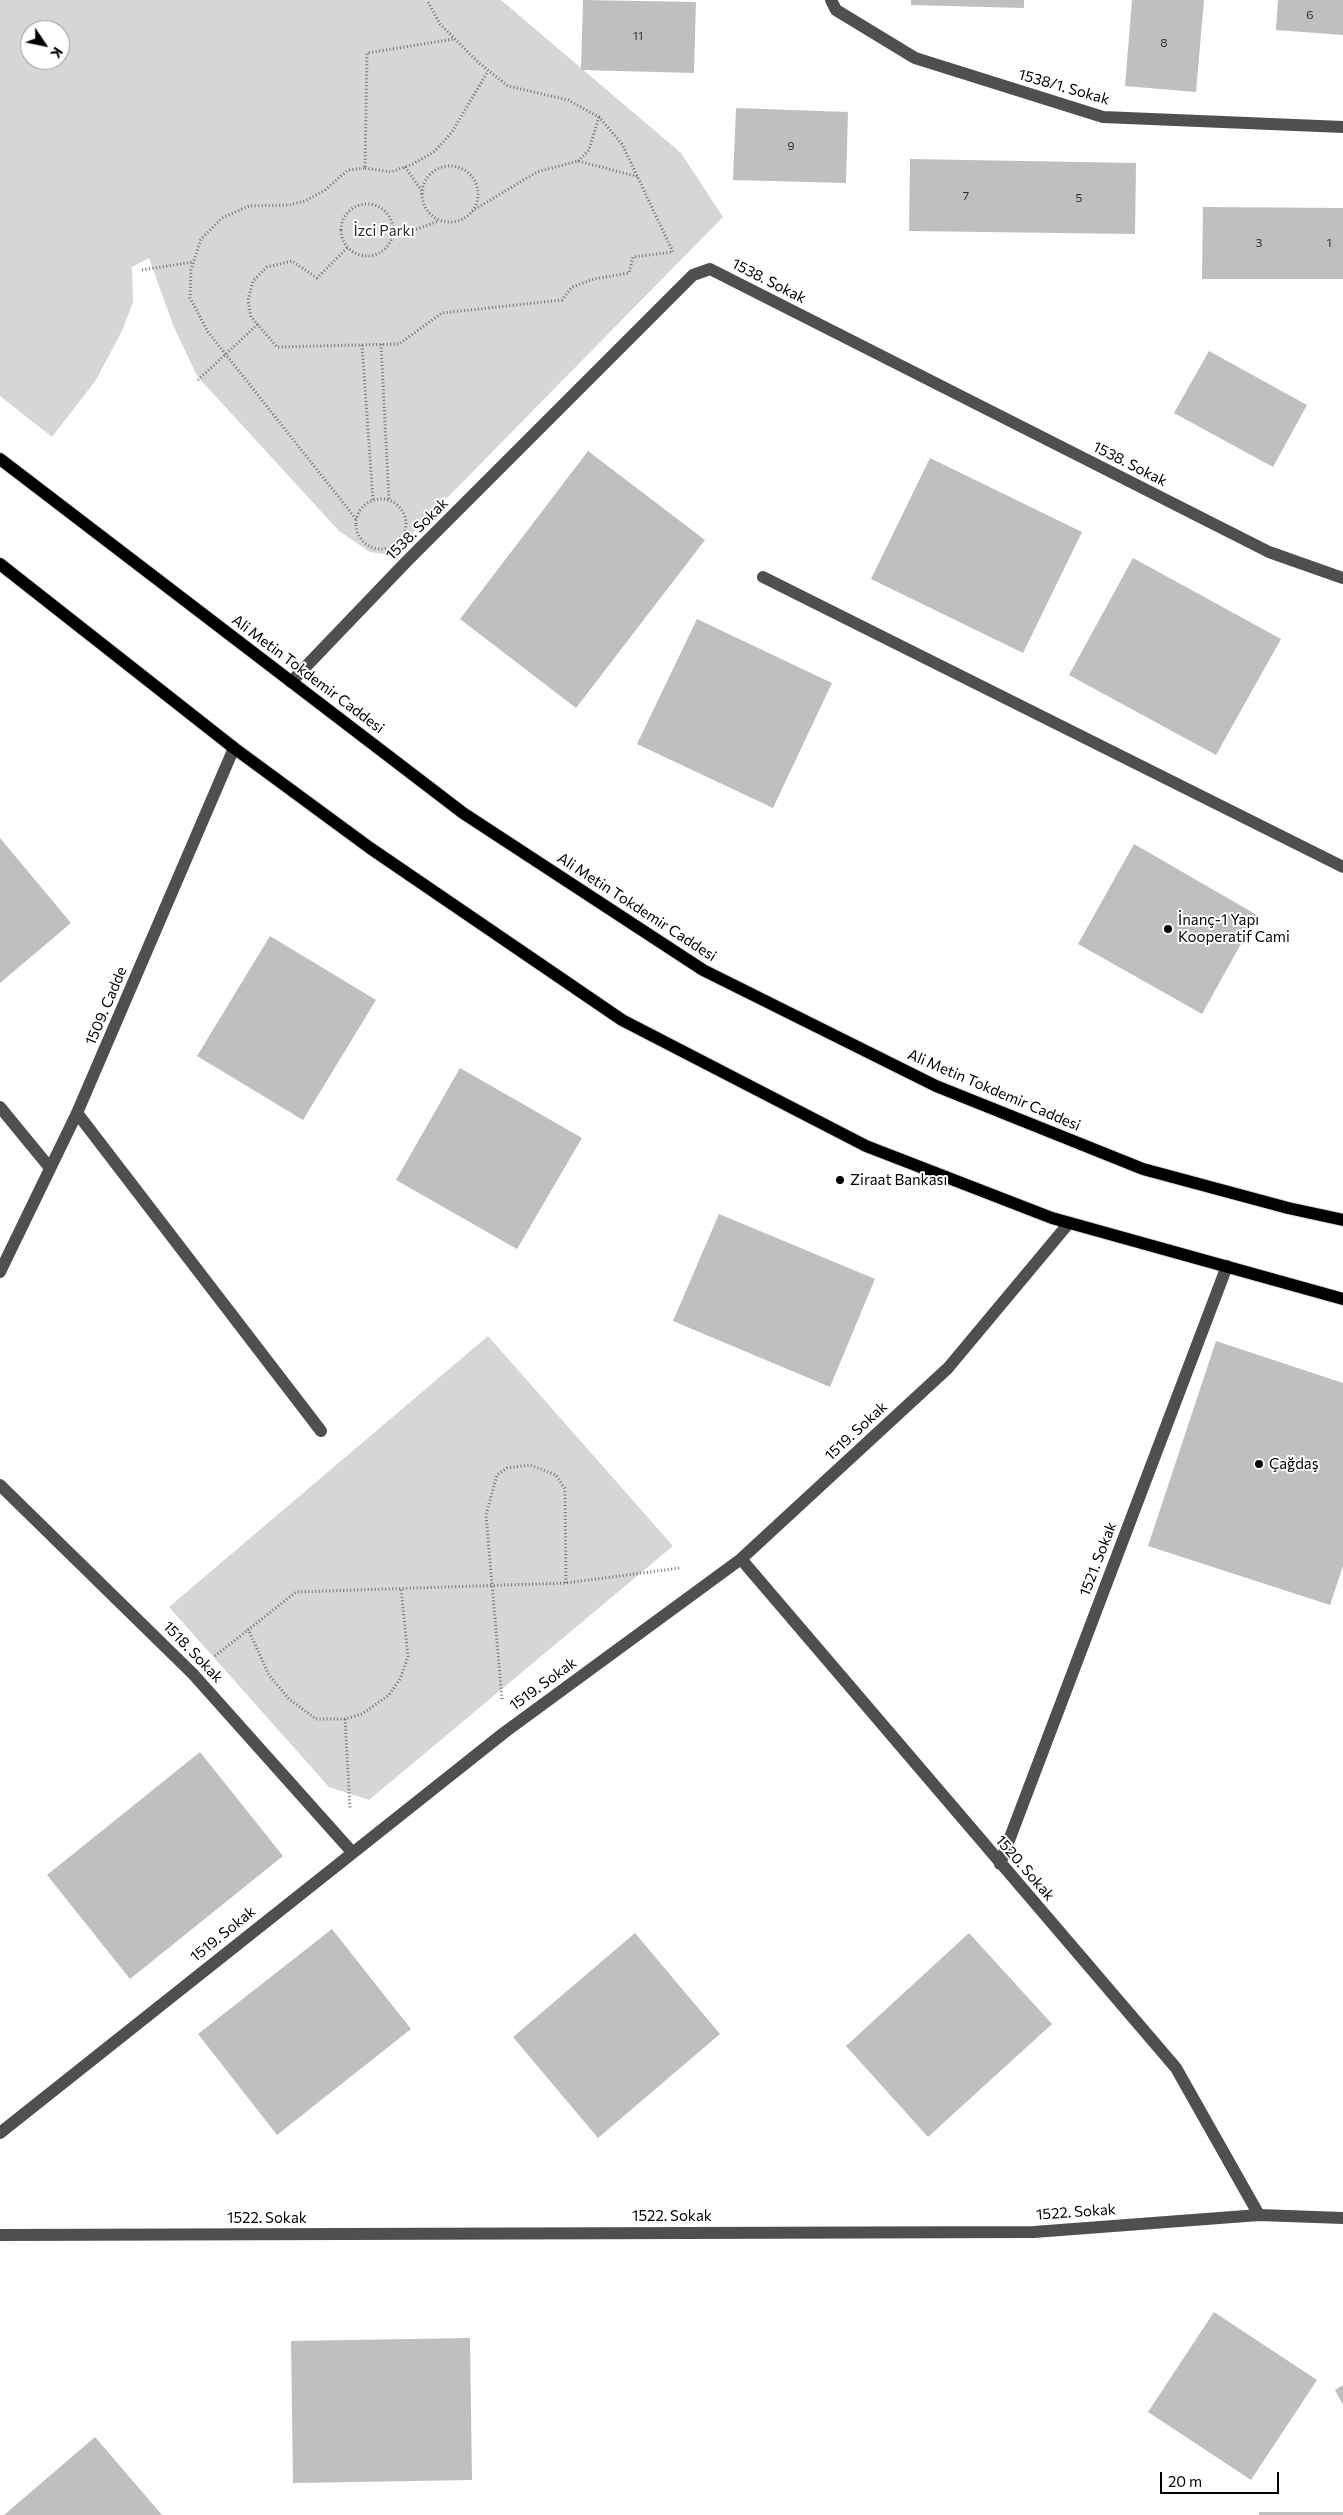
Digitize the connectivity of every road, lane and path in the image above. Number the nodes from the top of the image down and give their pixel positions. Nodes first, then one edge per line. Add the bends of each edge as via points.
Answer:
1 (427, 0) edge
2 (830, 0) edge
3 (455, 39) junction
4 (488, 71) junction
5 (599, 117) junction
6 (1343, 127) edge
7 (578, 161) junction
8 (405, 167) junction
9 (365, 168) junction
10 (639, 177) junction
11 (422, 192) junction
12 (472, 211) junction
13 (440, 220) junction
14 (393, 231) junction
15 (347, 248) junction
16 (194, 262) junction
17 (142, 270) dead end
18 (258, 324) junction
19 (381, 344) junction
20 (362, 345) junction
21 (223, 354) junction
22 (198, 380) dead end
23 (0, 459) edge
24 (373, 500) junction
25 (389, 500) junction
26 (356, 519) junction
27 (0, 564) edge
28 (763, 577) dead end
29 (1343, 578) edge
30 (291, 682) junction
31 (234, 748) junction
32 (1343, 867) edge
33 (0, 1107) edge
34 (77, 1113) junction
35 (50, 1168) junction
36 (1343, 1220) edge
37 (1069, 1223) junction
38 (1227, 1266) junction
39 (0, 1272) edge
40 (1343, 1299) edge
41 (321, 1431) dead end
42 (0, 1485) edge
43 (741, 1559) junction
44 (685, 1567) dead end
45 (566, 1583) junction
46 (492, 1586) junction
47 (401, 1588) junction
48 (248, 1629) junction
49 (193, 1674) junction
50 (345, 1719) junction
51 (505, 1732) junction
52 (352, 1852) junction
53 (1000, 1864) junction
54 (0, 2133) edge
55 (1259, 2215) junction
56 (1343, 2218) edge
57 (0, 2234) edge

1 - 3 path via 440,24
2 - 6 street, 1538/1. Sokak via 836,10 915,58 1103,117
3 - 4 path
3 - 9 path via 367,52
4 - 5 path via 508,86 568,100
4 - 8 path via 446,139 435,151
5 - 7 path via 588,150
5 - 10 path via 622,144
7 - 10 path
7 - 12 path via 537,172
8 - 9 path via 391,172
8 - 11 path
9 - 16 path via 348,170 306,201 249,206 222,218 201,239
10 - 19 path via 674,252 633,257 629,273 594,279 572,287 562,300 442,313 398,344
11 - 12 path via 424,183 436,169 455,166 471,176 476,184 478,193
11 - 13 path via 426,209
12 - 13 path via 457,221
13 - 14 path via 403,234
14 - 15 path via 387,248 380,253 363,256
14 - 15 path via 389,215 383,209 367,203 358,205 350,209 341,224 342,241
15 - 18 path via 317,278 292,261 267,267 253,281 248,300 251,317
16 - 17 path
16 - 21 path via 190,298
18 - 20 path via 277,348
18 - 21 path
19 - 20 path
19 - 25 path
20 - 24 path
21 - 22 path
21 - 26 path
23 - 30 main road, Ali Metin Tokdemir Caddesi
24 - 25 path
24 - 26 path via 359,511
25 - 26 path via 402,510 406,518 404,534 393,546 377,549 362,542
27 - 31 main road
28 - 32 street
29 - 30 street, 1538. Sokak via 1269,552 710,269 693,275
30 - 36 main road, Ali Metin Tokdemir Caddesi via 463,813 703,970 936,1086 1144,1169
31 - 34 street, 1509. Cadde
31 - 37 main road via 370,848 622,1020 866,1146
33 - 35 street
34 - 35 street, 1509. Cadde
34 - 41 street
35 - 39 street, 1509. Cadde
37 - 38 main road
37 - 43 street, 1519. Sokak via 948,1368
38 - 40 main road
38 - 53 street, 1521. Sokak
42 - 49 street, 1518. Sokak
43 - 51 street, 1519. Sokak
43 - 53 street, 1520. Sokak
44 - 45 path
45 - 46 path
45 - 46 path via 565,1490 556,1476 530,1465 507,1468 497,1475 486,1515
46 - 47 path
46 - 51 path
47 - 48 path via 296,1592
47 - 50 path via 408,1657 400,1679 389,1694 362,1714
48 - 49 path
48 - 50 path via 269,1675 289,1699 316,1719
49 - 52 street, 1518. Sokak
50 - 52 path
51 - 52 street, 1519. Sokak
52 - 54 street, 1519. Sokak
53 - 55 street, 1520. Sokak via 1176,2068
55 - 56 street, 1522. Sokak
55 - 57 street, 1522. Sokak via 1034,2232

